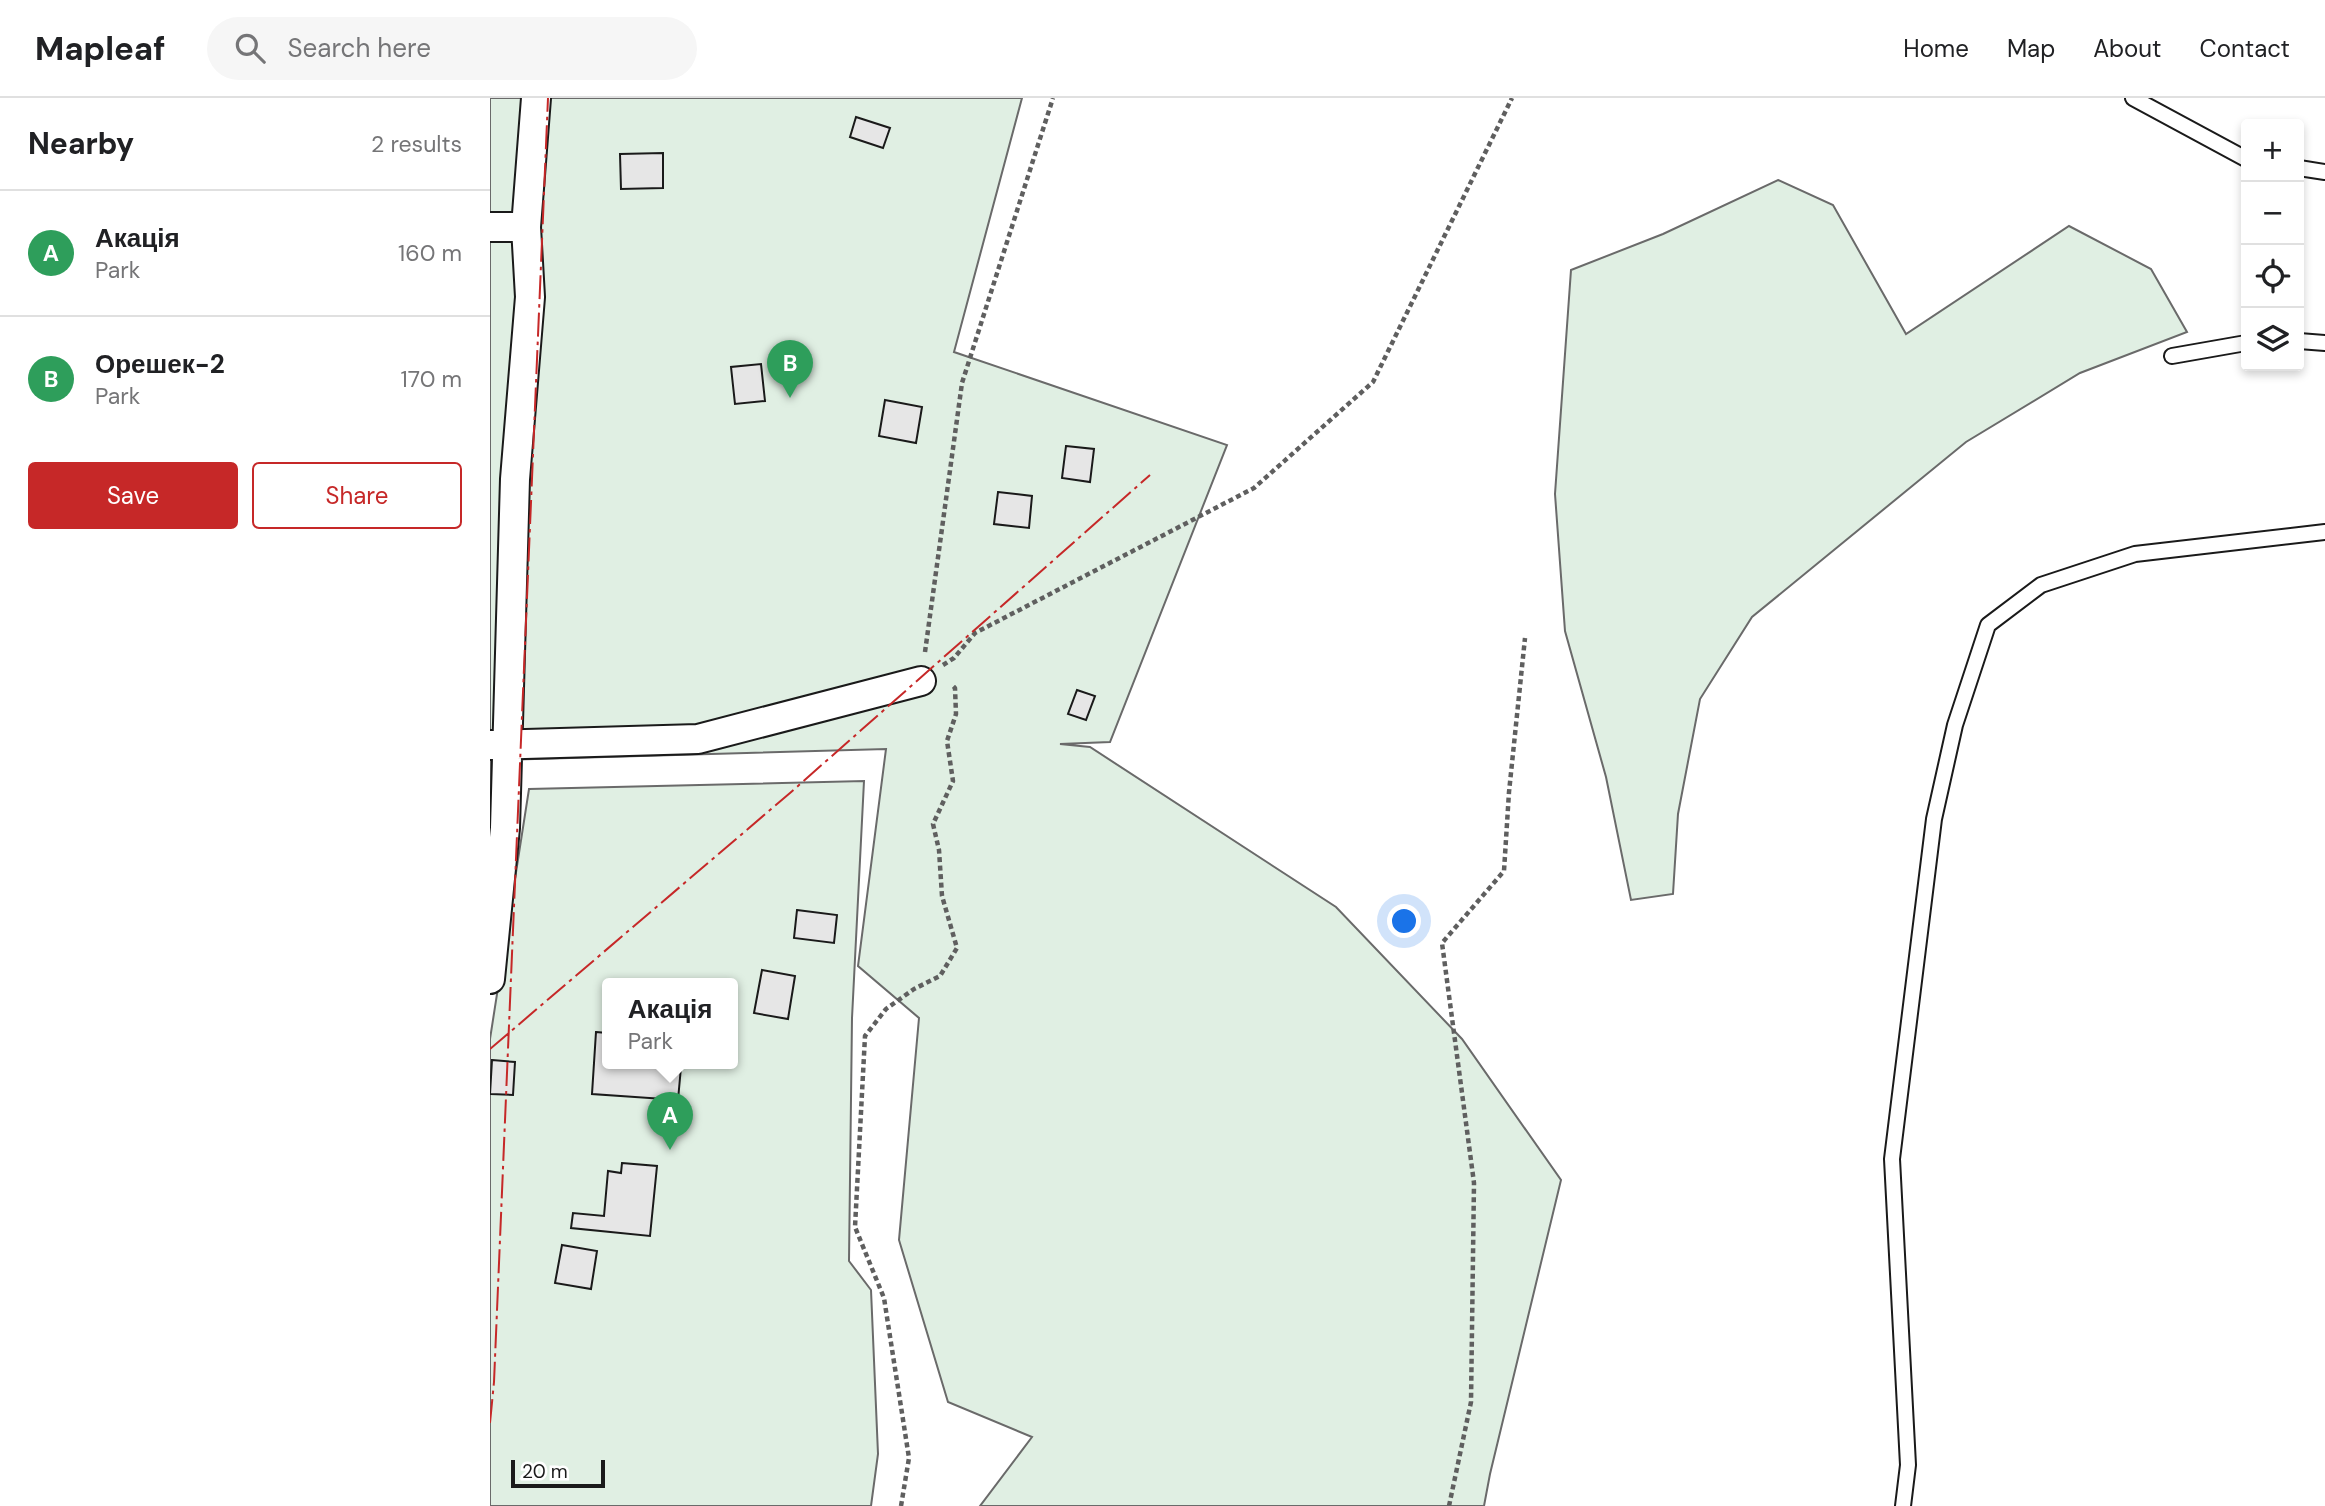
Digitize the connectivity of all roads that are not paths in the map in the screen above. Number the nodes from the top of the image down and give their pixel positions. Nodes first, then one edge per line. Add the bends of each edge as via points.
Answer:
1 (536, 98) edge
2 (2133, 98) edge
3 (2241, 156) edge
4 (2304, 169) edge
5 (2325, 172) edge
6 (490, 227) edge
7 (526, 227) junction
8 (2304, 341) edge
9 (2325, 343) edge
10 (2241, 344) edge
11 (2172, 356) dead end
12 (503, 479) edge
13 (2325, 532) edge
14 (929, 675) road end
15 (498, 745) edge
16 (490, 979) edge
17 (1903, 1506) edge

1 - 7 street
2 - 3 lane
4 - 5 lane
6 - 7 street
7 - 12 street via 530,297
8 - 9 lane
10 - 11 lane
12 - 15 street
13 - 17 lane via 2136,554 2041,585 1989,625 1955,725 1934,819 1892,1159 1908,1465
14 - 15 street via 698,739
15 - 16 street via 505,828

